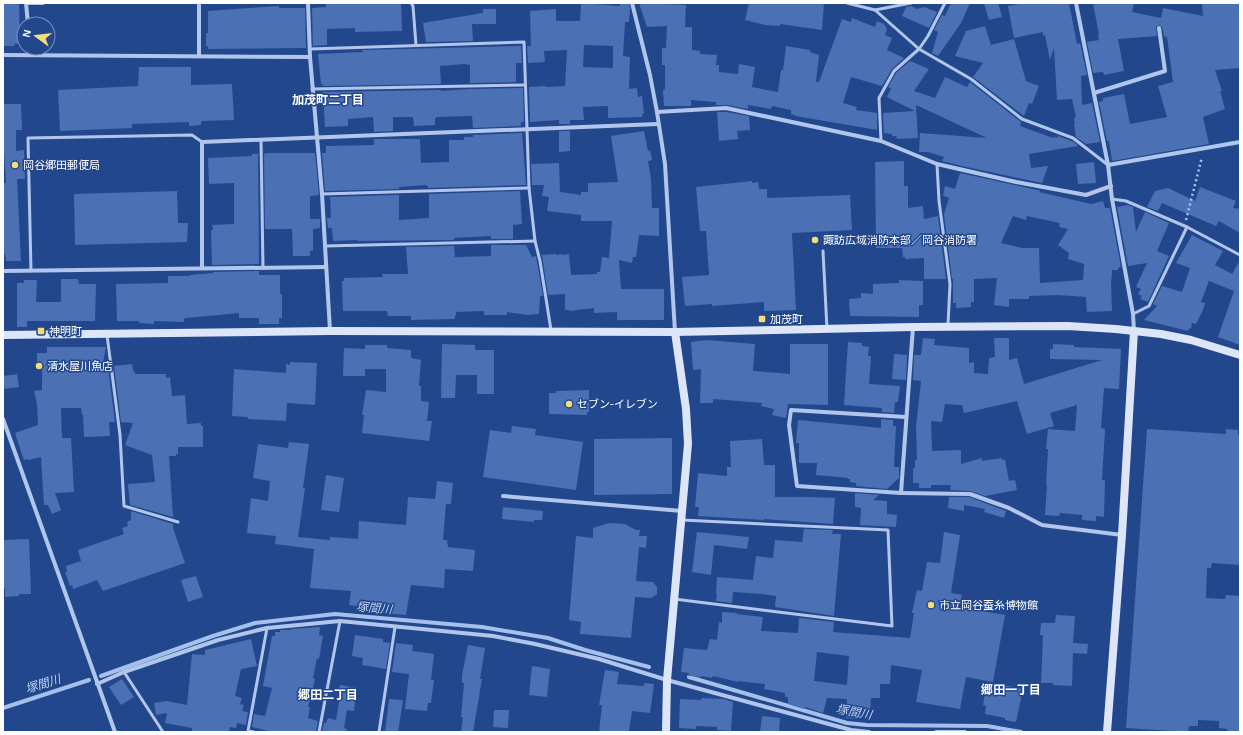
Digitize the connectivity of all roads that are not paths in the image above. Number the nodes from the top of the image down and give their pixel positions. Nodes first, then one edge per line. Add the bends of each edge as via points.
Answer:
1 (43, 3) edge
2 (199, 3) edge
3 (308, 3) edge
4 (411, 3) edge
5 (632, 3) edge
6 (847, 3) edge
7 (911, 3) edge
8 (945, 3) edge
9 (1076, 3) edge
10 (875, 10) junction
11 (27, 16) edge
12 (1159, 28) dead end
13 (416, 45) junction
14 (310, 49) junction
15 (919, 49) junction
16 (56, 55) edge
17 (3, 56) edge
18 (16, 56) edge
19 (199, 56) junction
20 (310, 57) junction
21 (525, 85) junction
22 (312, 89) junction
23 (1094, 93) junction
24 (657, 112) junction
25 (658, 124) junction
26 (527, 130) junction
27 (316, 138) junction
28 (261, 140) junction
29 (881, 141) junction
30 (202, 142) junction
31 (1240, 142) edge
32 (937, 164) junction
33 (1108, 165) junction
34 (1111, 186) junction
35 (529, 188) junction
36 (322, 194) junction
37 (1112, 199) junction
38 (1186, 226) junction
39 (535, 242) junction
40 (325, 246) junction
41 (823, 251) dead end
42 (1240, 255) edge
43 (202, 268) junction
44 (263, 268) junction
45 (326, 268) junction
46 (30, 270) junction
47 (3, 271) edge
48 (1133, 314) junction
49 (913, 327) junction
50 (948, 327) junction
51 (827, 329) junction
52 (330, 331) junction
53 (1134, 331) junction
54 (552, 332) junction
55 (675, 332) junction
56 (107, 334) junction
57 (3, 335) edge
58 (1240, 355) edge
59 (906, 416) junction
60 (3, 418) edge
61 (900, 493) junction
62 (503, 496) dead end
63 (682, 511) junction
64 (681, 520) junction
65 (178, 522) dead end
66 (1122, 535) junction
67 (674, 598) junction
68 (340, 621) junction
69 (395, 627) junction
70 (267, 628) junction
71 (124, 672) junction
72 (667, 680) junction
73 (97, 684) junction
74 (115, 732) edge
75 (163, 732) edge
76 (254, 732) edge
77 (319, 732) edge
78 (379, 732) edge
79 (666, 732) edge
80 (869, 732) edge
81 (936, 732) edge
82 (959, 732) edge
83 (965, 732) edge
84 (1107, 732) edge

1 - 11 street via 26,3
2 - 19 street
3 - 14 street
4 - 13 lane
5 - 24 street
6 - 10 lane
7 - 10 lane
8 - 15 lane
9 - 23 street
10 - 15 lane
12 - 23 street via 1165,71
13 - 14 lane
13 - 21 lane via 524,42
14 - 20 street
15 - 29 lane via 894,71 879,98
15 - 33 lane via 971,79 1022,118 1073,138
16 - 19 street
17 - 18 street
19 - 20 street
20 - 22 street
21 - 22 lane
21 - 26 lane
22 - 27 street
23 - 33 street
24 - 25 street
24 - 29 street via 726,108
25 - 26 street
25 - 55 street via 665,164
26 - 27 street
26 - 35 lane
27 - 28 street
27 - 36 street
28 - 30 street
28 - 44 lane
29 - 32 street
30 - 43 street
30 - 46 lane via 192,135 28,138
31 - 33 street
32 - 34 street via 1086,195
32 - 50 lane via 950,284
33 - 34 street
34 - 37 street
35 - 36 lane
35 - 39 lane
36 - 40 street
37 - 38 lane via 1126,201
37 - 48 street
38 - 42 lane
38 - 48 lane via 1149,306
39 - 40 lane
39 - 54 lane
40 - 45 street
41 - 51 lane
43 - 44 street
43 - 46 street
44 - 45 street
45 - 52 street
46 - 47 street
48 - 53 street
49 - 50 street
49 - 51 street
49 - 59 street
50 - 53 street via 1068,326
51 - 55 street
52 - 54 street
52 - 56 street
53 - 58 street via 1190,340
53 - 66 street
54 - 55 street
55 - 63 street via 686,409 688,444
56 - 57 street
56 - 65 lane via 120,435 124,506
59 - 61 street
59 - 61 street via 791,410 790,425 797,486
60 - 73 street
61 - 66 street via 970,494 1010,508 1042,525
62 - 63 street
63 - 64 street
64 - 67 street
64 - 67 lane via 888,530 892,626
66 - 84 street
67 - 72 street
68 - 69 street
68 - 70 street
68 - 77 lane
69 - 72 street via 493,636 535,644 599,659
69 - 78 lane
70 - 71 street via 218,640
70 - 76 lane via 248,731
71 - 73 street
71 - 75 lane
72 - 79 street
72 - 80 street via 851,730
73 - 74 street
81 - 82 street
82 - 83 street

